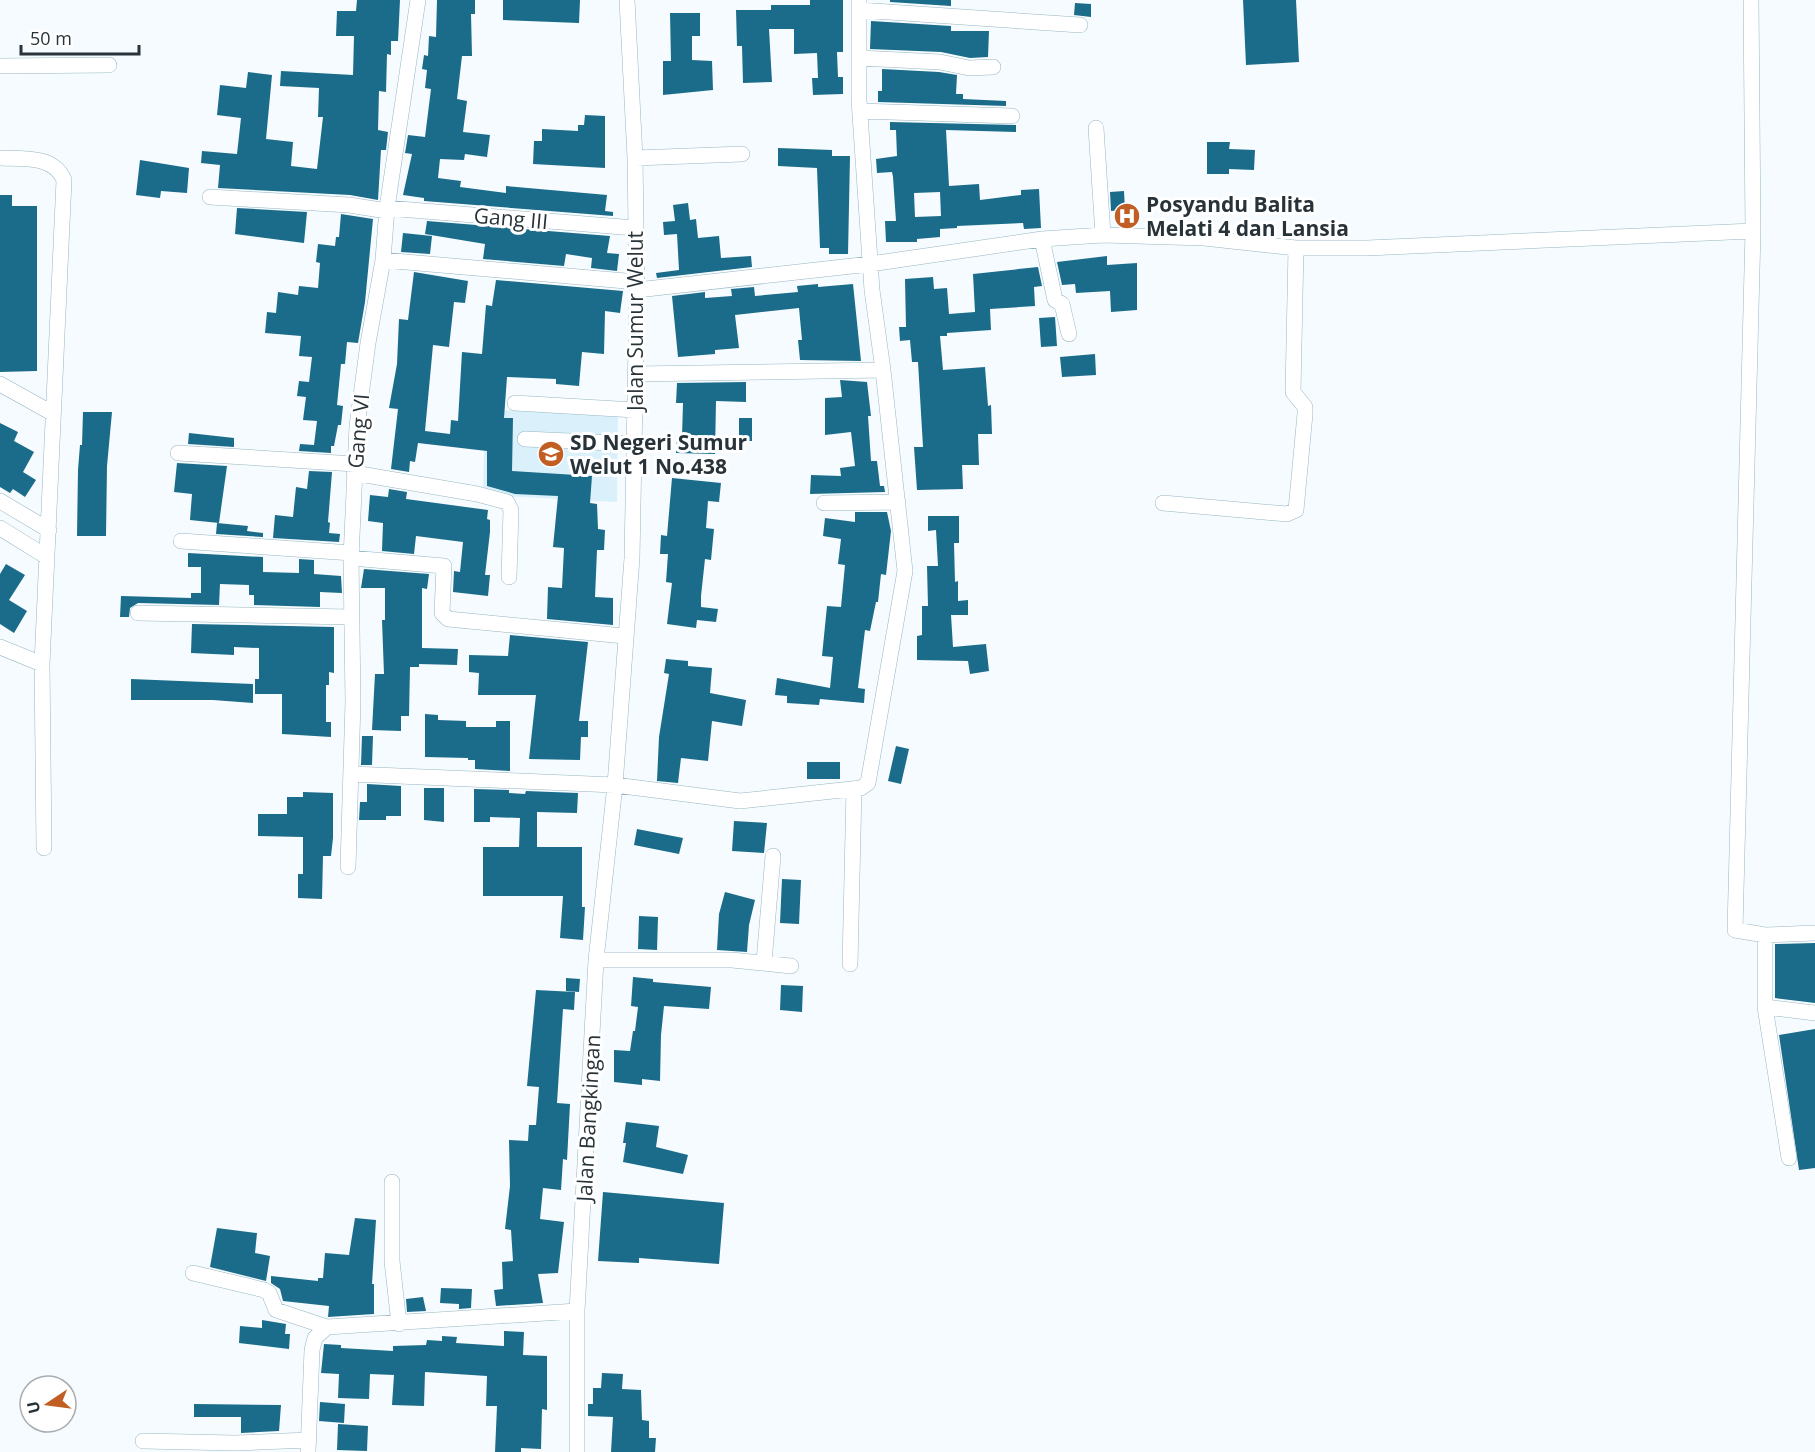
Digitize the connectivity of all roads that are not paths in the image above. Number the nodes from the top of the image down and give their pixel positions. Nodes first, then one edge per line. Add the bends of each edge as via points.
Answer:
1 (418, 0) edge
2 (627, 0) edge
3 (1751, 0) edge
4 (859, 5) edge
5 (1080, 26) dead end
6 (859, 58) junction
7 (109, 65) dead end
8 (0, 66) edge
9 (993, 67) dead end
10 (860, 111) junction
11 (1012, 116) dead end
12 (1096, 128) dead end
13 (742, 154) dead end
14 (0, 158) edge
15 (635, 158) junction
16 (210, 197) dead end
17 (387, 210) junction
18 (635, 228) junction
19 (1753, 231) junction
20 (1103, 235) junction
21 (1042, 239) junction
22 (1296, 248) junction
23 (383, 260) junction
24 (870, 264) junction
25 (637, 286) junction
26 (1069, 334) dead end
27 (884, 370) junction
28 (635, 374) junction
29 (0, 384) edge
30 (515, 403) dead end
31 (635, 410) junction
32 (52, 413) junction
33 (525, 439) dead end
34 (635, 444) junction
35 (178, 453) dead end
36 (354, 469) junction
37 (0, 501) edge
38 (898, 502) junction
39 (824, 503) dead end
40 (1163, 503) dead end
41 (0, 528) edge
42 (49, 530) junction
43 (181, 541) dead end
44 (352, 556) junction
45 (48, 557) junction
46 (509, 577) dead end
47 (138, 613) dead end
48 (352, 617) junction
49 (624, 636) junction
50 (0, 647) edge
51 (42, 664) junction
52 (351, 774) junction
53 (615, 785) junction
54 (854, 789) junction
55 (45, 848) dead end
56 (773, 856) dead end
57 (348, 867) dead end
58 (1815, 933) edge
59 (1765, 935) junction
60 (596, 960) junction
61 (764, 962) junction
62 (850, 964) dead end
63 (791, 966) dead end
64 (1765, 1007) junction
65 (1815, 1013) edge
66 (1789, 1158) dead end
67 (392, 1182) dead end
68 (194, 1273) dead end
69 (577, 1311) junction
70 (399, 1324) junction
71 (327, 1327) junction
72 (143, 1441) dead end
73 (308, 1446) edge
74 (577, 1452) edge

1 - 17 street, Gang VI
2 - 15 street, Jalan Sumur Welut
3 - 19 street
4 - 5 street
4 - 6 street
6 - 9 street
6 - 10 street
7 - 8 street
10 - 11 street
10 - 24 street
12 - 20 street
13 - 15 street
14 - 32 street via 40,160 54,165 64,180
15 - 18 street, Jalan Sumur Welut
16 - 17 street, Gang III
17 - 18 street, Gang III
17 - 23 street, Gang VI
18 - 25 street, Jalan Sumur Welut
19 - 22 street via 1438,246
19 - 59 street via 1735,930
20 - 21 street
20 - 22 street via 1204,238
21 - 24 street
21 - 26 street via 1055,300 1062,304
22 - 40 street via 1293,392 1305,407 1296,510 1287,514
23 - 25 street
23 - 36 street, Gang VI via 368,343
24 - 25 street
24 - 27 street
25 - 28 street, Jalan Sumur Welut
27 - 28 street
27 - 38 street
28 - 31 street, Jalan Sumur Welut
29 - 32 street
30 - 31 street
31 - 34 street, Jalan Sumur Welut
32 - 42 street
33 - 34 street
34 - 49 street, Jalan Sumur Welut via 632,558
35 - 36 street
36 - 44 street, Gang VI
36 - 46 street via 507,502 511,510
37 - 42 street
38 - 39 street
38 - 54 street via 905,571 868,783
41 - 45 street
42 - 45 street
43 - 44 street
44 - 48 street, Gang VI
44 - 49 street via 444,566 442,614 448,619
45 - 51 street
47 - 48 street
48 - 52 street, Gang VI
49 - 53 street, Jalan Sumur Welut
50 - 51 street
51 - 55 street
52 - 53 street
52 - 57 street, Gang VI
53 - 54 street via 740,801
53 - 60 street, Jalan Bangkingan
54 - 62 street
56 - 61 street
58 - 59 street
59 - 64 street
60 - 61 street
60 - 69 street, Jalan Bangkingan
61 - 63 street
64 - 65 street
64 - 66 street
67 - 70 street via 392,1261
68 - 71 street via 264,1290 276,1310
69 - 70 street
69 - 74 street, Jalan Bangkingan
70 - 71 street
71 - 73 street via 315,1338 312,1350
72 - 73 street

